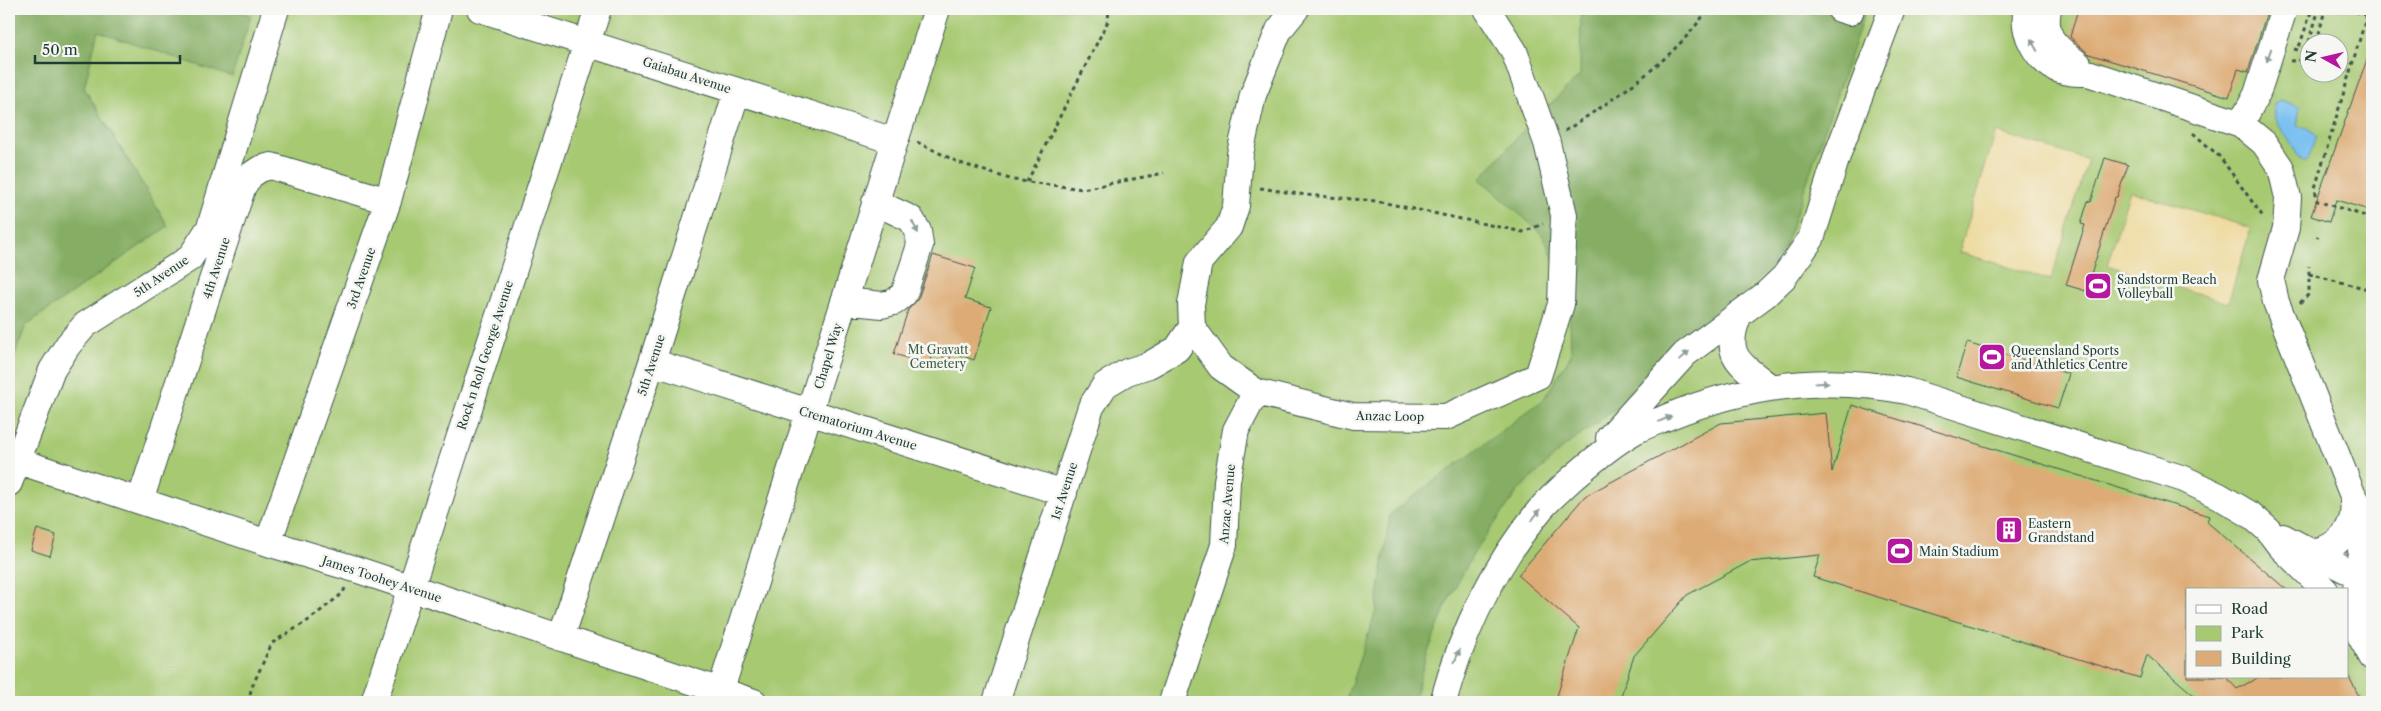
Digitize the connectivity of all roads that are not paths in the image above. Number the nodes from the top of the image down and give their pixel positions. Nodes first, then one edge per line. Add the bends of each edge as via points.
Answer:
1 (276, 9) edge
2 (439, 9) edge
3 (480, 9) edge
4 (598, 9) edge
5 (937, 9) edge
6 (1296, 9) edge
7 (1487, 9) edge
8 (1840, 9) edge
9 (1851, 9) edge
10 (1892, 9) edge
11 (2027, 9) edge
12 (2048, 9) edge
13 (2284, 9) edge
14 (586, 41) junction
15 (2088, 73) junction
16 (737, 91) junction
17 (2241, 124) junction
18 (902, 140) junction
19 (388, 201) junction
20 (875, 202) junction
21 (844, 301) junction
22 (1739, 314) junction
23 (1192, 327) junction
24 (652, 362) junction
25 (1770, 387) junction
26 (1256, 392) junction
27 (810, 413) junction
28 (11, 467) edge
29 (1581, 470) junction
30 (2351, 491) junction
31 (1064, 492) junction
32 (140, 501) junction
33 (2369, 522) edge
34 (2268, 530) junction
35 (268, 543) junction
36 (2313, 553) junction
37 (2364, 577) edge
38 (410, 587) junction
39 (2323, 588) edge
40 (2353, 622) edge
41 (561, 638) junction
42 (2372, 657) edge
43 (719, 697) edge
44 (374, 702) edge
45 (754, 702) edge
46 (996, 702) edge
47 (1172, 702) edge
48 (1442, 702) edge

1 - 28 street, 5th Avenue via 210,226 190,258 85,325 68,345 52,370
2 - 19 street, 3rd Avenue
3 - 14 street, Gaiabau Avenue
4 - 14 street, Rock n Roll George Avenue
5 - 18 street, Chapel Way
6 - 23 street via 1278,30 1253,95 1240,154 1236,206 1229,227 1199,262 1190,304
7 - 26 street, Anzac Loop via 1514,50 1547,143 1564,215 1561,304 1538,376 1446,417 1352,416
8 - 9 street via 1850,12
10 - 22 street via 1811,238 1784,277
15 -> 11 street via 2056,68 2042,58 2026,29
12 - 15 street via 2046,18 2054,46
13 -> 17 street via 2257,94
14 - 16 street, Gaiabau Avenue
14 - 38 street, Rock n Roll George Avenue
15 - 17 street
16 - 18 street, Gaiabau Avenue
16 - 24 street, 5th Avenue
17 - 30 street via 2264,143 2281,168 2288,198 2286,228 2273,271 2272,288
18 - 20 street, Chapel Way
19 - 32 street, 4th Avenue via 280,167 260,169 251,175 243,186
19 - 35 street, 3rd Avenue
20 - 21 street, Chapel Way
20 -> 21 street via 910,219 918,231 920,245 904,294 894,302 882,305
21 - 27 street, Chapel Way
22 - 25 street via 1731,339 1732,351 1744,368
29 -> 22 street via 1685,354
23 - 26 street, Anzac Loop via 1221,367
23 - 31 street, 1st Avenue via 1176,348 1105,385 1090,407
24 - 27 street, Crematorium Avenue
24 - 41 street, 5th Avenue
29 -> 25 street via 1635,431 1706,401
25 -> 34 street via 1838,382 1907,392 2184,479 2252,516
26 - 47 street, Anzac Avenue via 1236,430 1227,480 1224,544
27 - 31 street, Crematorium Avenue
27 - 43 street, Chapel Way
28 - 32 street, James Toohey Avenue
48 -> 29 street via 1473,616 1500,566 1539,510
30 - 33 street
30 - 36 street via 2354,505 2347,532 2338,542
31 - 46 street, 1st Avenue
32 - 35 street, James Toohey Avenue
33 - 37 street
34 - 36 street
34 - 39 street
35 - 38 street, James Toohey Avenue
36 - 37 street
37 - 40 street via 2355,595
38 - 41 street, James Toohey Avenue
38 - 44 street, Rock n Roll George Avenue
40 - 42 street
41 - 43 street, James Toohey Avenue
43 - 45 street, James Toohey Avenue

